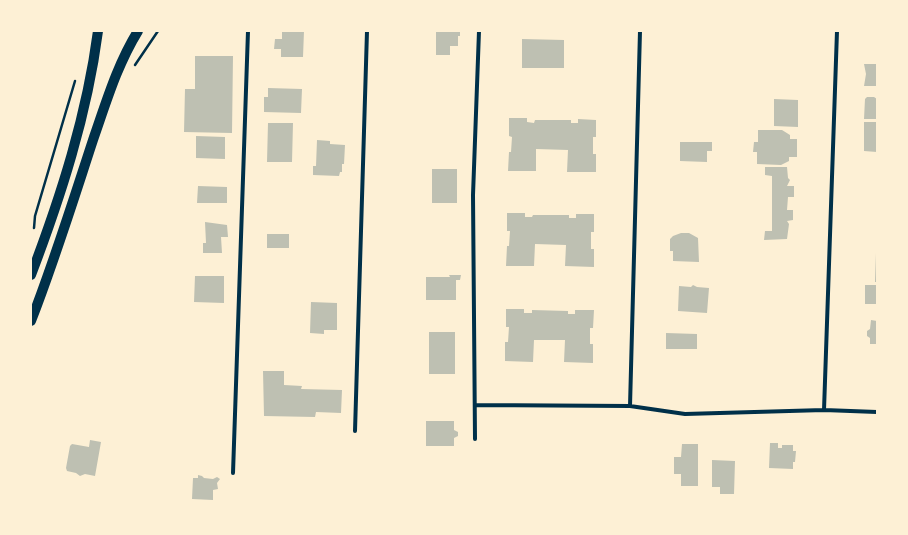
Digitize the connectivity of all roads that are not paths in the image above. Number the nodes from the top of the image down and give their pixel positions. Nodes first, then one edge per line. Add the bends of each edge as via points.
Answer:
1 (98, 31) edge
2 (138, 31) edge
3 (248, 31) edge
4 (367, 31) edge
5 (479, 31) edge
6 (640, 31) edge
7 (837, 31) edge
8 (31, 275) edge
9 (31, 321) edge
10 (476, 405) junction
11 (630, 406) junction
12 (824, 410) junction
13 (877, 412) edge
14 (355, 431) dead end
15 (475, 439) dead end
16 (233, 473) dead end

1 - 8 main road via 79,126
2 - 9 main road via 112,85 50,274
3 - 16 street
4 - 14 street
5 - 10 street via 473,195
6 - 11 street
7 - 12 street
10 - 11 street
10 - 15 street
11 - 12 street via 685,414
12 - 13 street

